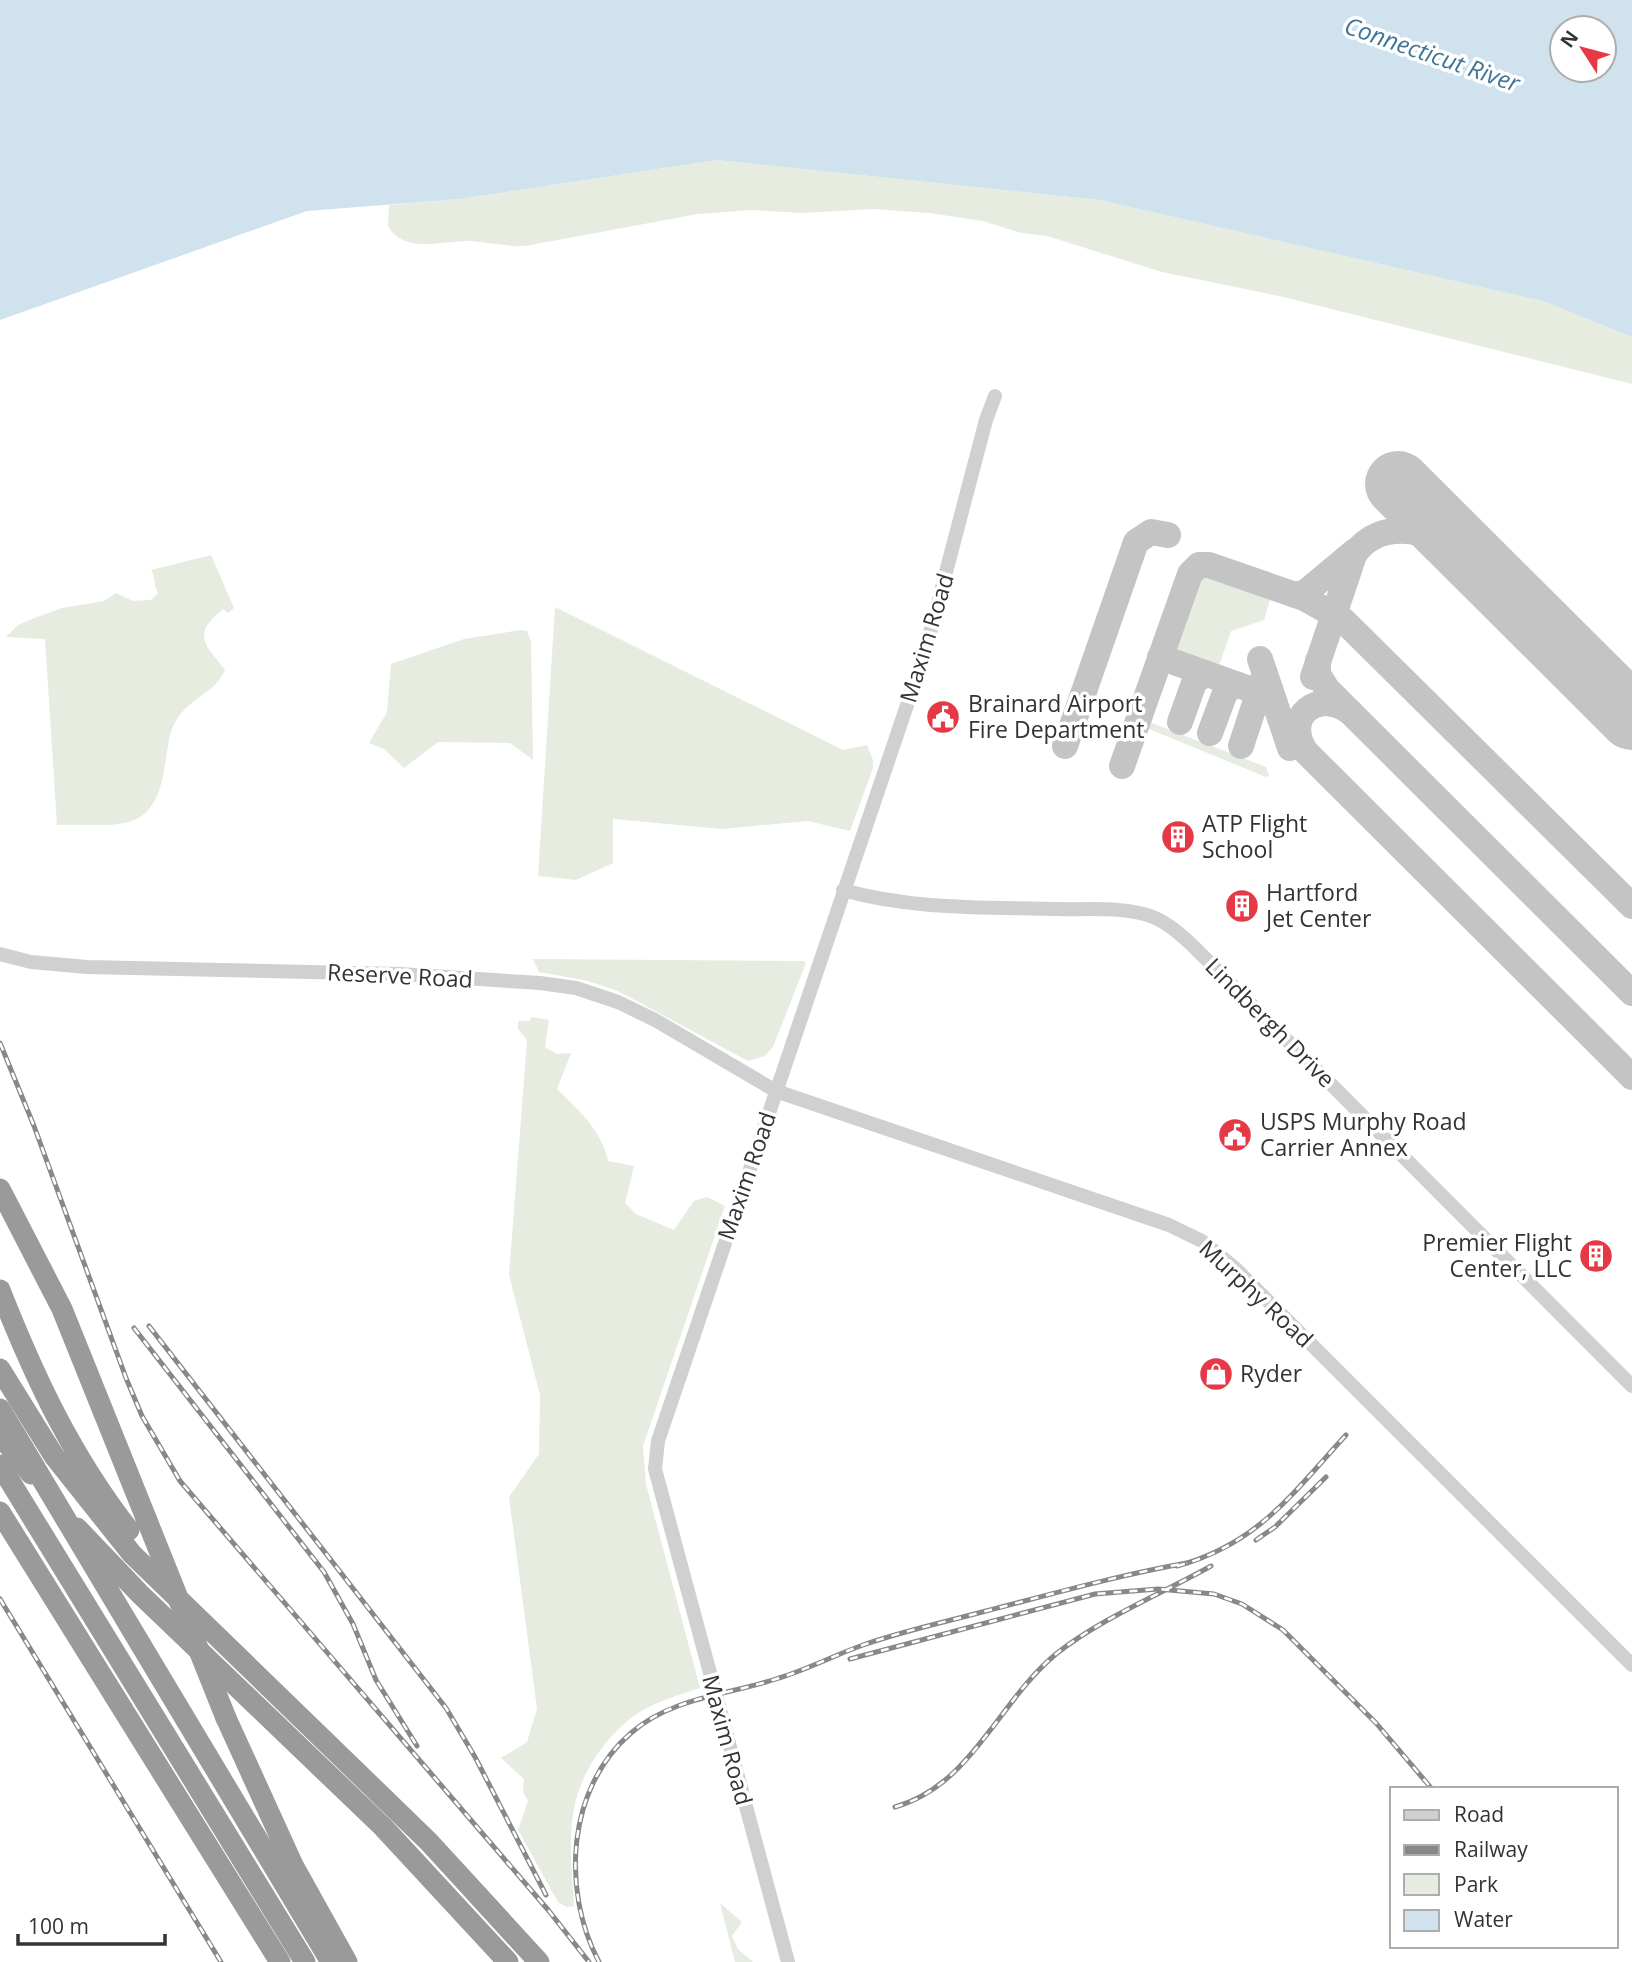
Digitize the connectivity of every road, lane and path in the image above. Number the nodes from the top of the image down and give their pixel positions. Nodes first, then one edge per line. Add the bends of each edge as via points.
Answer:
1 (995, 396) dead end
2 (843, 890) junction
3 (0, 954) edge
4 (776, 1091) junction
5 (0, 1189) edge
6 (0, 1290) edge
7 (0, 1368) edge
8 (1632, 1386) edge
9 (0, 1409) edge
10 (0, 1435) edge
11 (0, 1465) edge
12 (0, 1512) edge
13 (1632, 1665) edge
14 (259, 1678) junction
15 (150, 1756) junction
16 (262, 1962) edge
17 (280, 1962) edge
18 (305, 1962) edge
19 (331, 1962) edge
20 (347, 1962) edge
21 (508, 1962) edge
22 (539, 1962) edge
23 (788, 1962) edge

1 - 2 street, Maxim Road via 932,630
2 - 4 street, Maxim Road
2 - 8 street, Lindbergh Drive via 893,902 941,906 1124,911 1167,924
3 - 4 street, Reserve Road via 87,967 400,974 576,988 655,1020
4 - 13 street, Murphy Road via 1130,1209 1202,1241 1236,1269
4 - 23 street, Maxim Road via 658,1441 655,1469
5 - 20 highway, bridge via 62,1309 226,1718 293,1865
6 - 14 highway via 42,1392 95,1485 161,1568 230,1636
7 - 14 highway via 54,1456 108,1527
9 - 19 highway, bridge
10 - 21 highway via 118,1573 383,1827
11 - 18 highway
12 - 15 highway
14 - 22 highway via 454,1867
15 - 16 highway via 173,1813
15 - 17 highway

